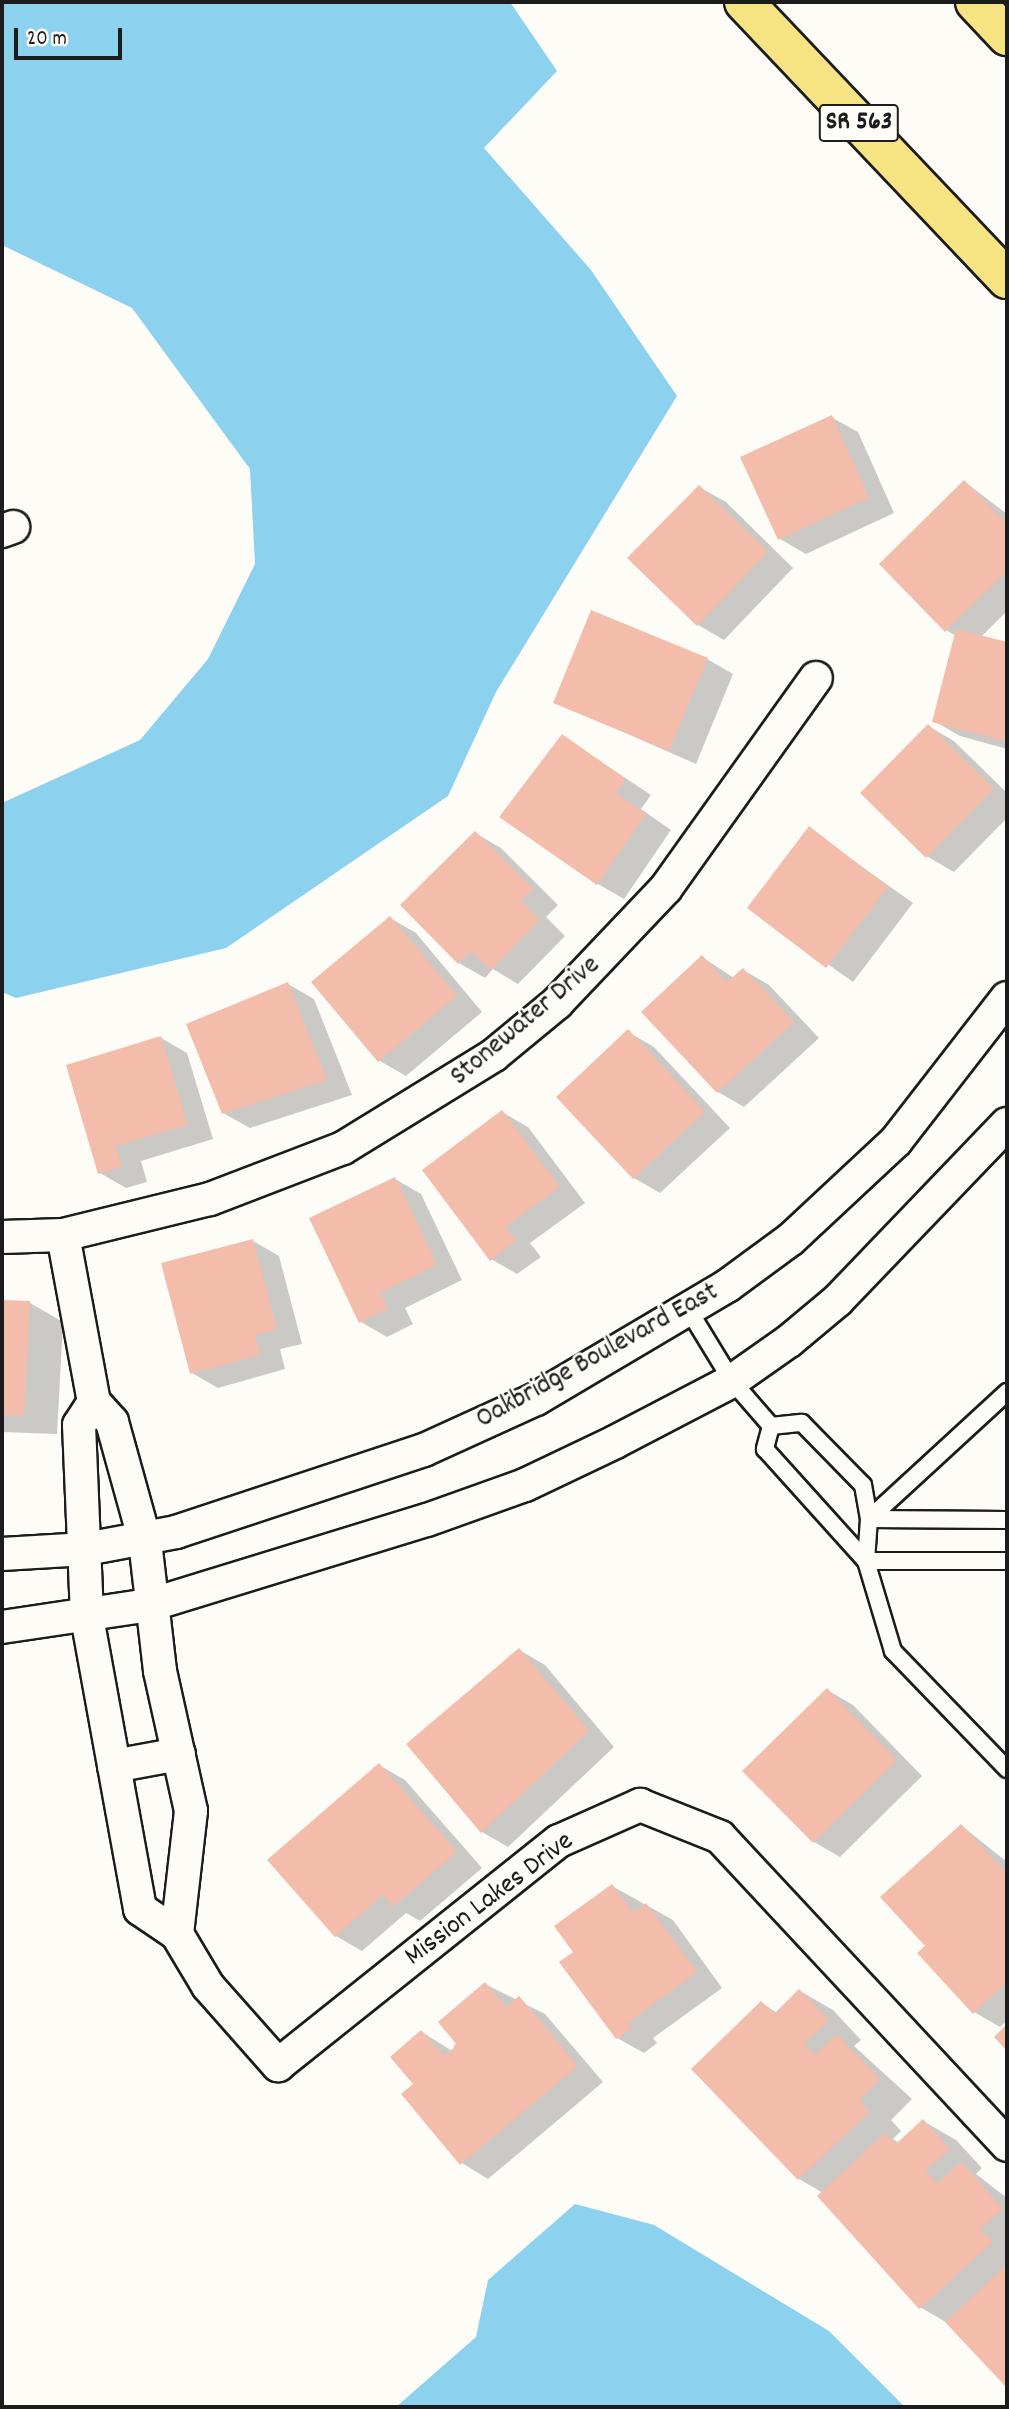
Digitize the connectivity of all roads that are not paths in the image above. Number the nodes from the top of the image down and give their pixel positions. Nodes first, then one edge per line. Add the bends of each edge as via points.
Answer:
1 (744, 2) edge
2 (975, 2) edge
3 (1007, 36) edge
4 (1007, 279) edge
5 (816, 678) dead end
6 (1007, 998) edge
7 (1007, 1124) edge
8 (63, 1235) junction
9 (2, 1237) edge
10 (688, 1309) junction
11 (732, 1381) junction
12 (1007, 1392) edge
13 (94, 1402) junction
14 (771, 1426) junction
15 (869, 1519) junction
16 (1007, 1520) edge
17 (145, 1541) junction
18 (86, 1549) junction
19 (2, 1554) edge
20 (866, 1561) junction
21 (1007, 1561) edge
22 (150, 1605) junction
23 (87, 1617) junction
24 (2, 1627) edge
25 (179, 1754) junction
26 (114, 1766) junction
27 (1007, 1769) edge
28 (177, 1934) junction
29 (1007, 2145) edge

1 - 4 main road, SR 563
2 - 3 main road
5 - 8 street, Stonewater Drive via 666,888 575,986 494,1055 342,1147 210,1199
6 - 10 street, Oakbridge Boulevard East via 896,1141 851,1188 791,1239
7 - 11 street via 838,1300
8 - 9 street, Stonewater Drive
8 - 13 street
10 - 11 lane
10 - 17 street, Oakbridge Boulevard East via 536,1399 424,1450
11 - 14 lane
11 - 22 street via 525,1485
12 - 15 lane
13 - 17 street via 112,1422
13 - 18 street, Mission Lakes Drive via 79,1425
14 - 15 lane via 802,1423 863,1485
14 - 20 lane via 765,1449
15 - 16 lane
15 - 20 lane
17 - 18 street, Oakbridge Boulevard East
17 - 22 street
18 - 19 street, Oakbridge Boulevard East
18 - 23 street, Mission Lakes Drive
20 - 21 lane
20 - 27 lane via 893,1651
22 - 23 street
22 - 25 street
23 - 24 street
23 - 26 street, Mission Lakes Drive
25 - 26 street
25 - 28 street via 191,1811
26 - 28 street, Mission Lakes Drive via 140,1909
28 - 29 street, Mission Lakes Drive via 208,1986 278,2065 559,1841 640,1805 720,1837

